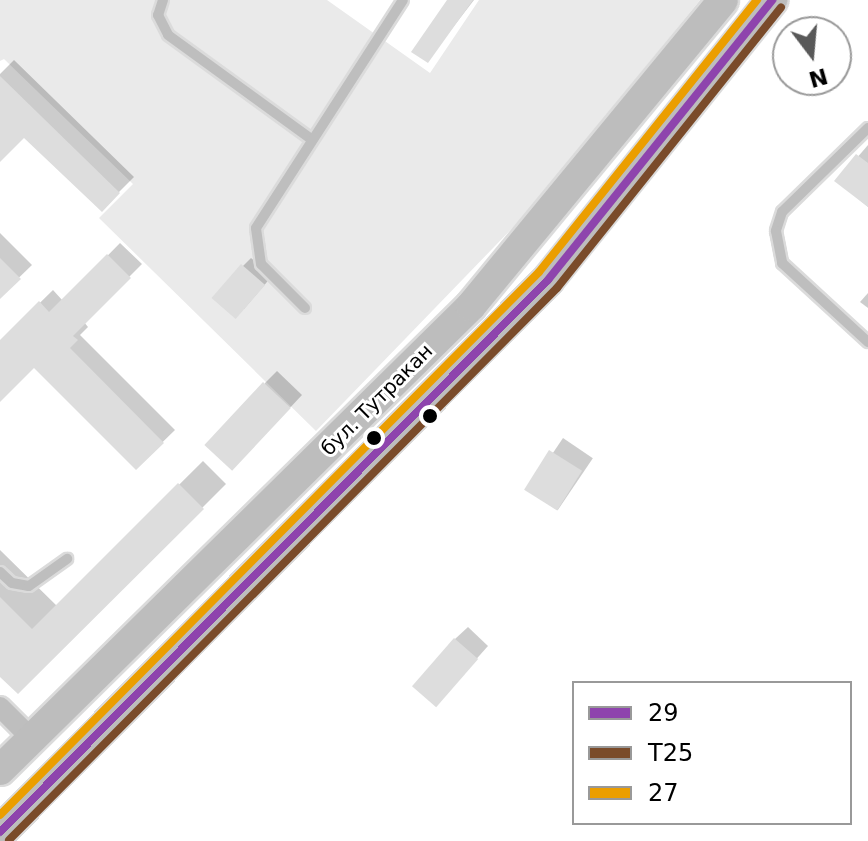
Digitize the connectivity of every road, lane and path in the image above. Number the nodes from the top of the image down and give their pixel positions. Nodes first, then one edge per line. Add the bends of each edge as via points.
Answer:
1 (163, 0) edge
2 (403, 0) edge
3 (723, 0) edge
4 (772, 0) edge
5 (868, 128) edge
6 (310, 138) junction
7 (305, 308) dead end
8 (868, 342) edge
9 (67, 559) dead end
10 (0, 572) edge
11 (0, 707) edge
12 (31, 738) junction
13 (4, 766) edge
14 (62, 769) junction
15 (39, 793) junction
16 (0, 832) edge

1 - 6 lane via 158,15 168,35
2 - 6 lane
3 - 12 main road, бул. Тутракан via 471,306
4 - 14 main road, бул. Тутракан via 548,280
5 - 8 lane via 782,212 776,231 782,263
6 - 7 lane via 268,202 254,243 261,264
9 - 10 lane via 29,586 12,583
11 - 12 street
12 - 13 main road, бул. Тутракан
12 - 14 main road
13 - 15 main road
14 - 15 main road, бул. Тутракан
15 - 16 main road, бул. Тутракан

